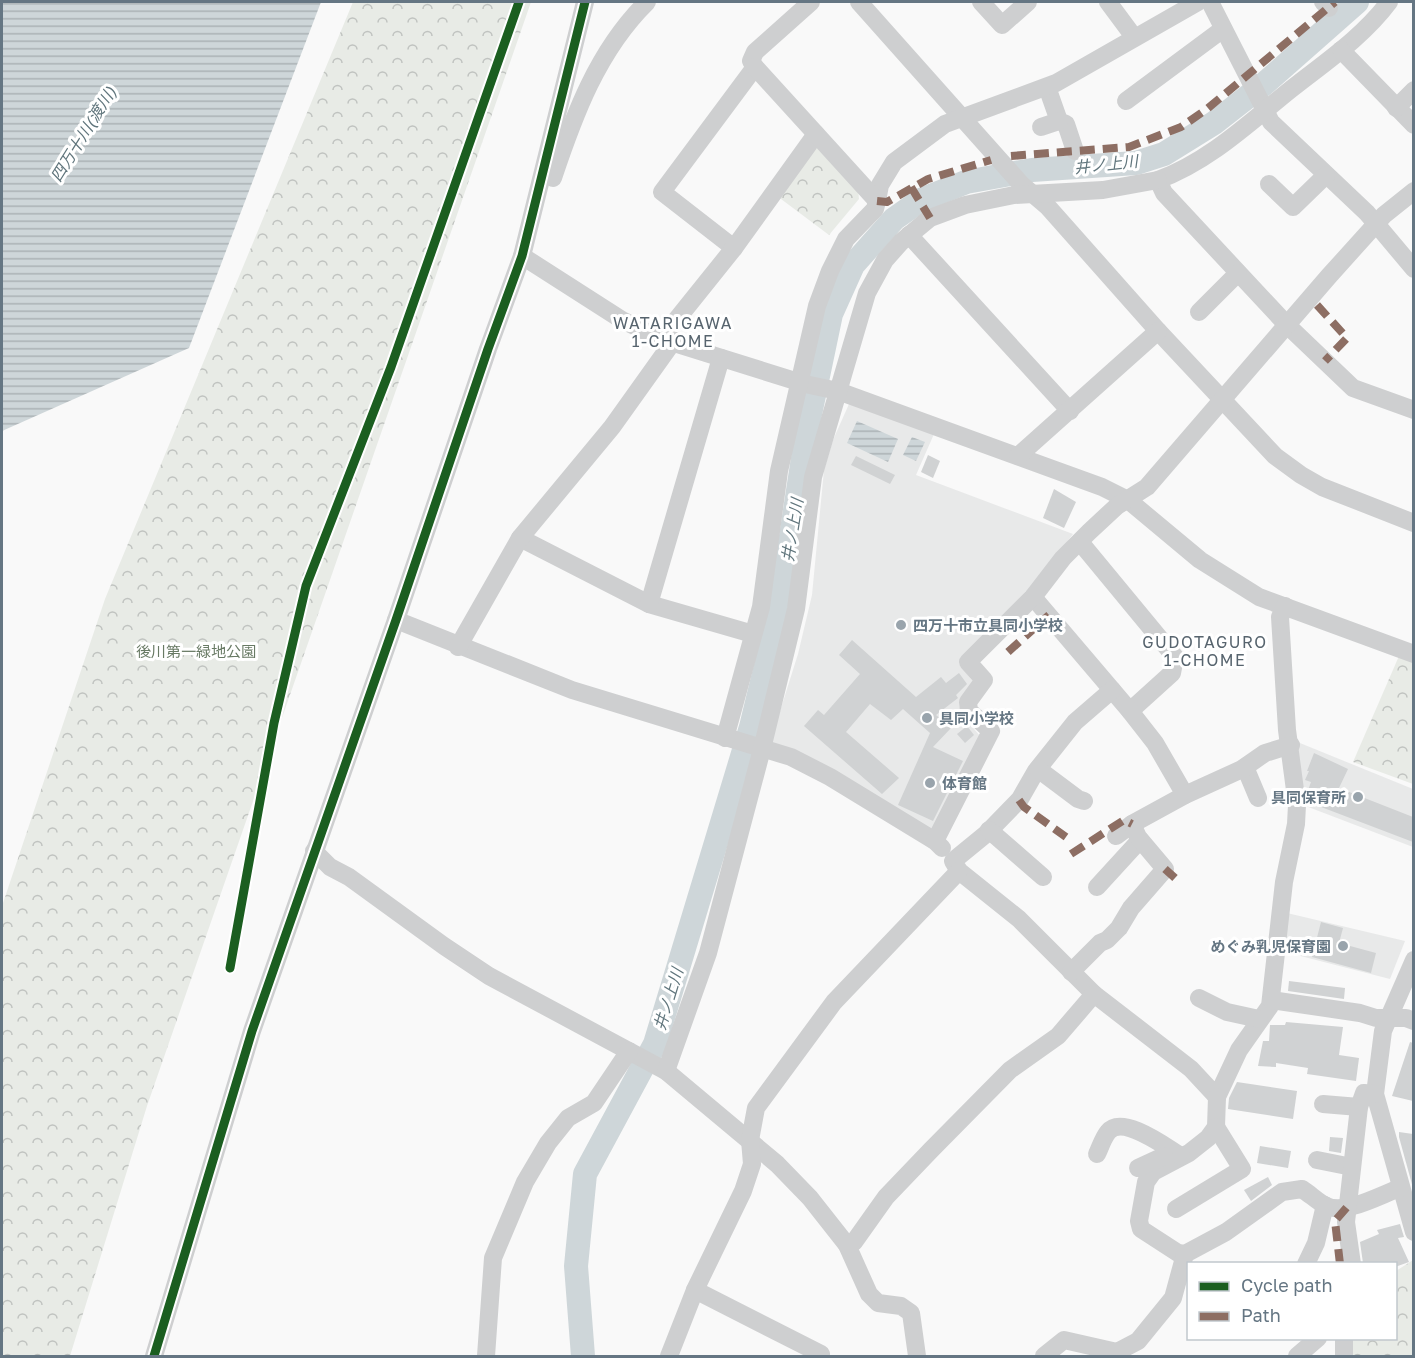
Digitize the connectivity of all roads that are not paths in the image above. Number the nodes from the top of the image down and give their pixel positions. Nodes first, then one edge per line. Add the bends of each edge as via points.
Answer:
1 (585, 2) edge
2 (647, 2) edge
3 (811, 2) edge
4 (859, 2) edge
5 (981, 2) edge
6 (1028, 2) edge
7 (1108, 2) edge
8 (1197, 2) edge
9 (1210, 2) edge
10 (1389, 2) edge
11 (1222, 29) junction
12 (1134, 37) junction
13 (1341, 50) junction
14 (755, 67) junction
15 (1047, 87) junction
16 (1413, 90) edge
17 (1126, 101) dead end
18 (1262, 106) junction
19 (1396, 108) junction
20 (962, 116) junction
21 (1413, 125) edge
22 (816, 134) junction
23 (1075, 152) dead end
24 (1326, 175) junction
25 (1158, 180) junction
26 (1269, 184) dead end
27 (1028, 189) junction
28 (1413, 190) edge
29 (877, 201) junction
30 (535, 211) junction
31 (1375, 225) junction
32 (909, 235) junction
33 (734, 248) junction
34 (522, 256) junction
35 (1413, 269) edge
36 (1238, 273) junction
37 (1199, 312) dead end
38 (1287, 325) junction
39 (1158, 331) junction
40 (667, 341) junction
41 (721, 358) junction
42 (802, 383) junction
43 (836, 390) junction
44 (1223, 399) junction
45 (1413, 410) edge
46 (1070, 411) junction
47 (1018, 456) junction
48 (1128, 500) junction
49 (1413, 523) edge
50 (520, 538) junction
51 (1080, 542) junction
52 (1033, 597) junction
53 (649, 604) junction
54 (1285, 606) junction
55 (396, 620) junction
56 (753, 634) junction
57 (458, 647) junction
58 (1413, 654) edge
59 (1112, 690) junction
60 (1130, 711) junction
61 (730, 740) junction
62 (1291, 745) junction
63 (760, 749) junction
64 (1245, 767) junction
65 (1038, 769) junction
66 (1185, 795) junction
67 (1258, 798) dead end
68 (1084, 801) dead end
69 (989, 830) junction
70 (1136, 832) junction
71 (1116, 836) dead end
72 (935, 841) junction
73 (314, 851) junction
74 (956, 866) junction
75 (1043, 877) dead end
76 (1097, 887) dead end
77 (1413, 960) edge
78 (1071, 972) junction
79 (1094, 994) junction
80 (1199, 998) dead end
81 (1271, 1000) junction
82 (1390, 1018) junction
83 (1259, 1019) junction
84 (1413, 1021) edge
85 (634, 1054) junction
86 (662, 1069) junction
87 (1375, 1094) junction
88 (1217, 1097) junction
89 (1323, 1104) dead end
90 (1359, 1107) junction
91 (1216, 1126) junction
92 (750, 1140) junction
93 (1097, 1154) dead end
94 (1181, 1156) junction
95 (1317, 1160) dead end
96 (1352, 1167) junction
97 (1138, 1168) dead end
98 (1400, 1188) junction
99 (1325, 1205) junction
100 (1347, 1207) junction
101 (1176, 1209) dead end
102 (1413, 1232) edge
103 (847, 1245) junction
104 (1185, 1254) junction
105 (1306, 1262) edge
106 (1352, 1262) edge
107 (1187, 1273) edge
108 (1187, 1285) edge
109 (695, 1290) junction
110 (1316, 1340) edge
111 (1344, 1340) edge
112 (1142, 1348) dead end
113 (821, 1354) dead end
114 (154, 1356) edge
115 (486, 1356) edge
116 (669, 1356) edge
117 (917, 1356) edge
118 (1044, 1356) edge
119 (1297, 1356) edge
120 (1344, 1356) edge

1 - 30 street
2 - 30 street via 611,44 588,84 547,195
3 - 14 street via 755,52 751,62
4 - 20 street
5 - 6 street via 1002,25
7 - 12 street
8 - 12 street
9 - 11 street
10 - 13 street
11 - 17 street
11 - 18 street
12 - 15 street
13 - 18 street
13 - 19 street
14 - 22 street
14 - 33 street via 662,192
15 - 20 street
15 - 23 street via 1050,124 1066,124
16 - 19 street
18 - 24 street via 1279,131
18 - 25 street via 1209,153
19 - 21 street
20 - 27 street
20 - 29 street via 901,153 886,171
22 - 29 street
22 - 33 street
24 - 26 street via 1293,207
24 - 31 street via 1368,213
25 - 27 street via 1103,190
25 - 36 street via 1164,193
27 - 32 street via 930,218
27 - 39 street
28 - 31 street
29 - 42 street via 875,209 846,239 830,271 817,306
30 - 34 street
31 - 35 street
31 - 38 street
32 - 43 street via 885,260 867,293
32 - 46 street
33 - 40 street
34 - 40 street via 622,320
34 - 55 street
36 - 37 street
36 - 38 street
38 - 44 street
38 - 45 street via 1353,388
39 - 44 street
39 - 46 street
40 - 41 street
40 - 50 street via 612,427
41 - 42 street
41 - 53 street
42 - 43 street
42 - 56 street via 779,471 761,607
43 - 47 street
43 - 63 street via 813,477 796,609
44 - 48 street via 1147,487
44 - 49 street via 1275,456 1301,475
46 - 47 street
47 - 48 street
48 - 51 street
48 - 54 street via 1200,560 1239,586
50 - 53 street
50 - 57 street
51 - 52 street
51 - 60 street via 1175,657 1172,674
52 - 59 street
52 - 72 street via 968,662 984,680 968,702 969,711 991,731
53 - 56 street
54 - 58 street
54 - 62 street via 1280,617
55 - 57 street
55 - 73 street
56 - 61 street
57 - 61 street via 572,690
59 - 60 street
59 - 65 street via 1075,722
60 - 66 street via 1158,737
61 - 63 street
62 - 64 street via 1265,753
62 - 81 street via 1296,824 1284,882
63 - 72 street via 791,757 830,777
63 - 86 street via 708,953
64 - 66 street
64 - 67 street
65 - 68 street
65 - 69 street via 1020,799
66 - 70 street
69 - 74 street
69 - 75 street
70 - 71 street
70 - 76 street
70 - 78 street via 1165,869 1119,928
72 - 74 street
73 - 85 street via 330,867 489,976
73 - 114 street via 252,1030
74 - 78 street via 1019,919
74 - 92 street via 827,1012 756,1108
77 - 82 street
78 - 79 street
79 - 88 street via 1191,1069
79 - 103 street via 1058,1035 1010,1071 931,1150 886,1197 854,1242
80 - 83 street via 1227,1012
81 - 82 street
81 - 83 street
82 - 84 street
82 - 87 street via 1380,1044
83 - 88 street
85 - 86 street
85 - 115 street via 594,1103 568,1118 525,1182 494,1258
86 - 92 street
87 - 90 street via 1364,1094
87 - 98 street
88 - 91 street
89 - 90 street
90 - 96 street
91 - 94 street via 1208,1138
91 - 101 street via 1242,1169
92 - 103 street via 810,1198
92 - 109 street via 752,1164 743,1191
93 - 94 street via 1108,1132 1128,1127
94 - 97 street via 1157,1157
94 - 104 street via 1153,1172 1146,1182 1139,1221 1141,1229
95 - 96 street
96 - 100 street
98 - 100 street
98 - 102 street
99 - 100 street
99 - 104 street via 1302,1189 1282,1192 1226,1232
99 - 105 street via 1316,1243
100 - 106 street
103 - 117 street via 869,1294 878,1303 901,1306 911,1313
104 - 107 street
104 - 118 street via 1173,1298 1138,1341 1117,1352 1064,1340
108 - 112 street via 1176,1309
109 - 113 street
109 - 116 street
110 - 119 street
111 - 120 street

